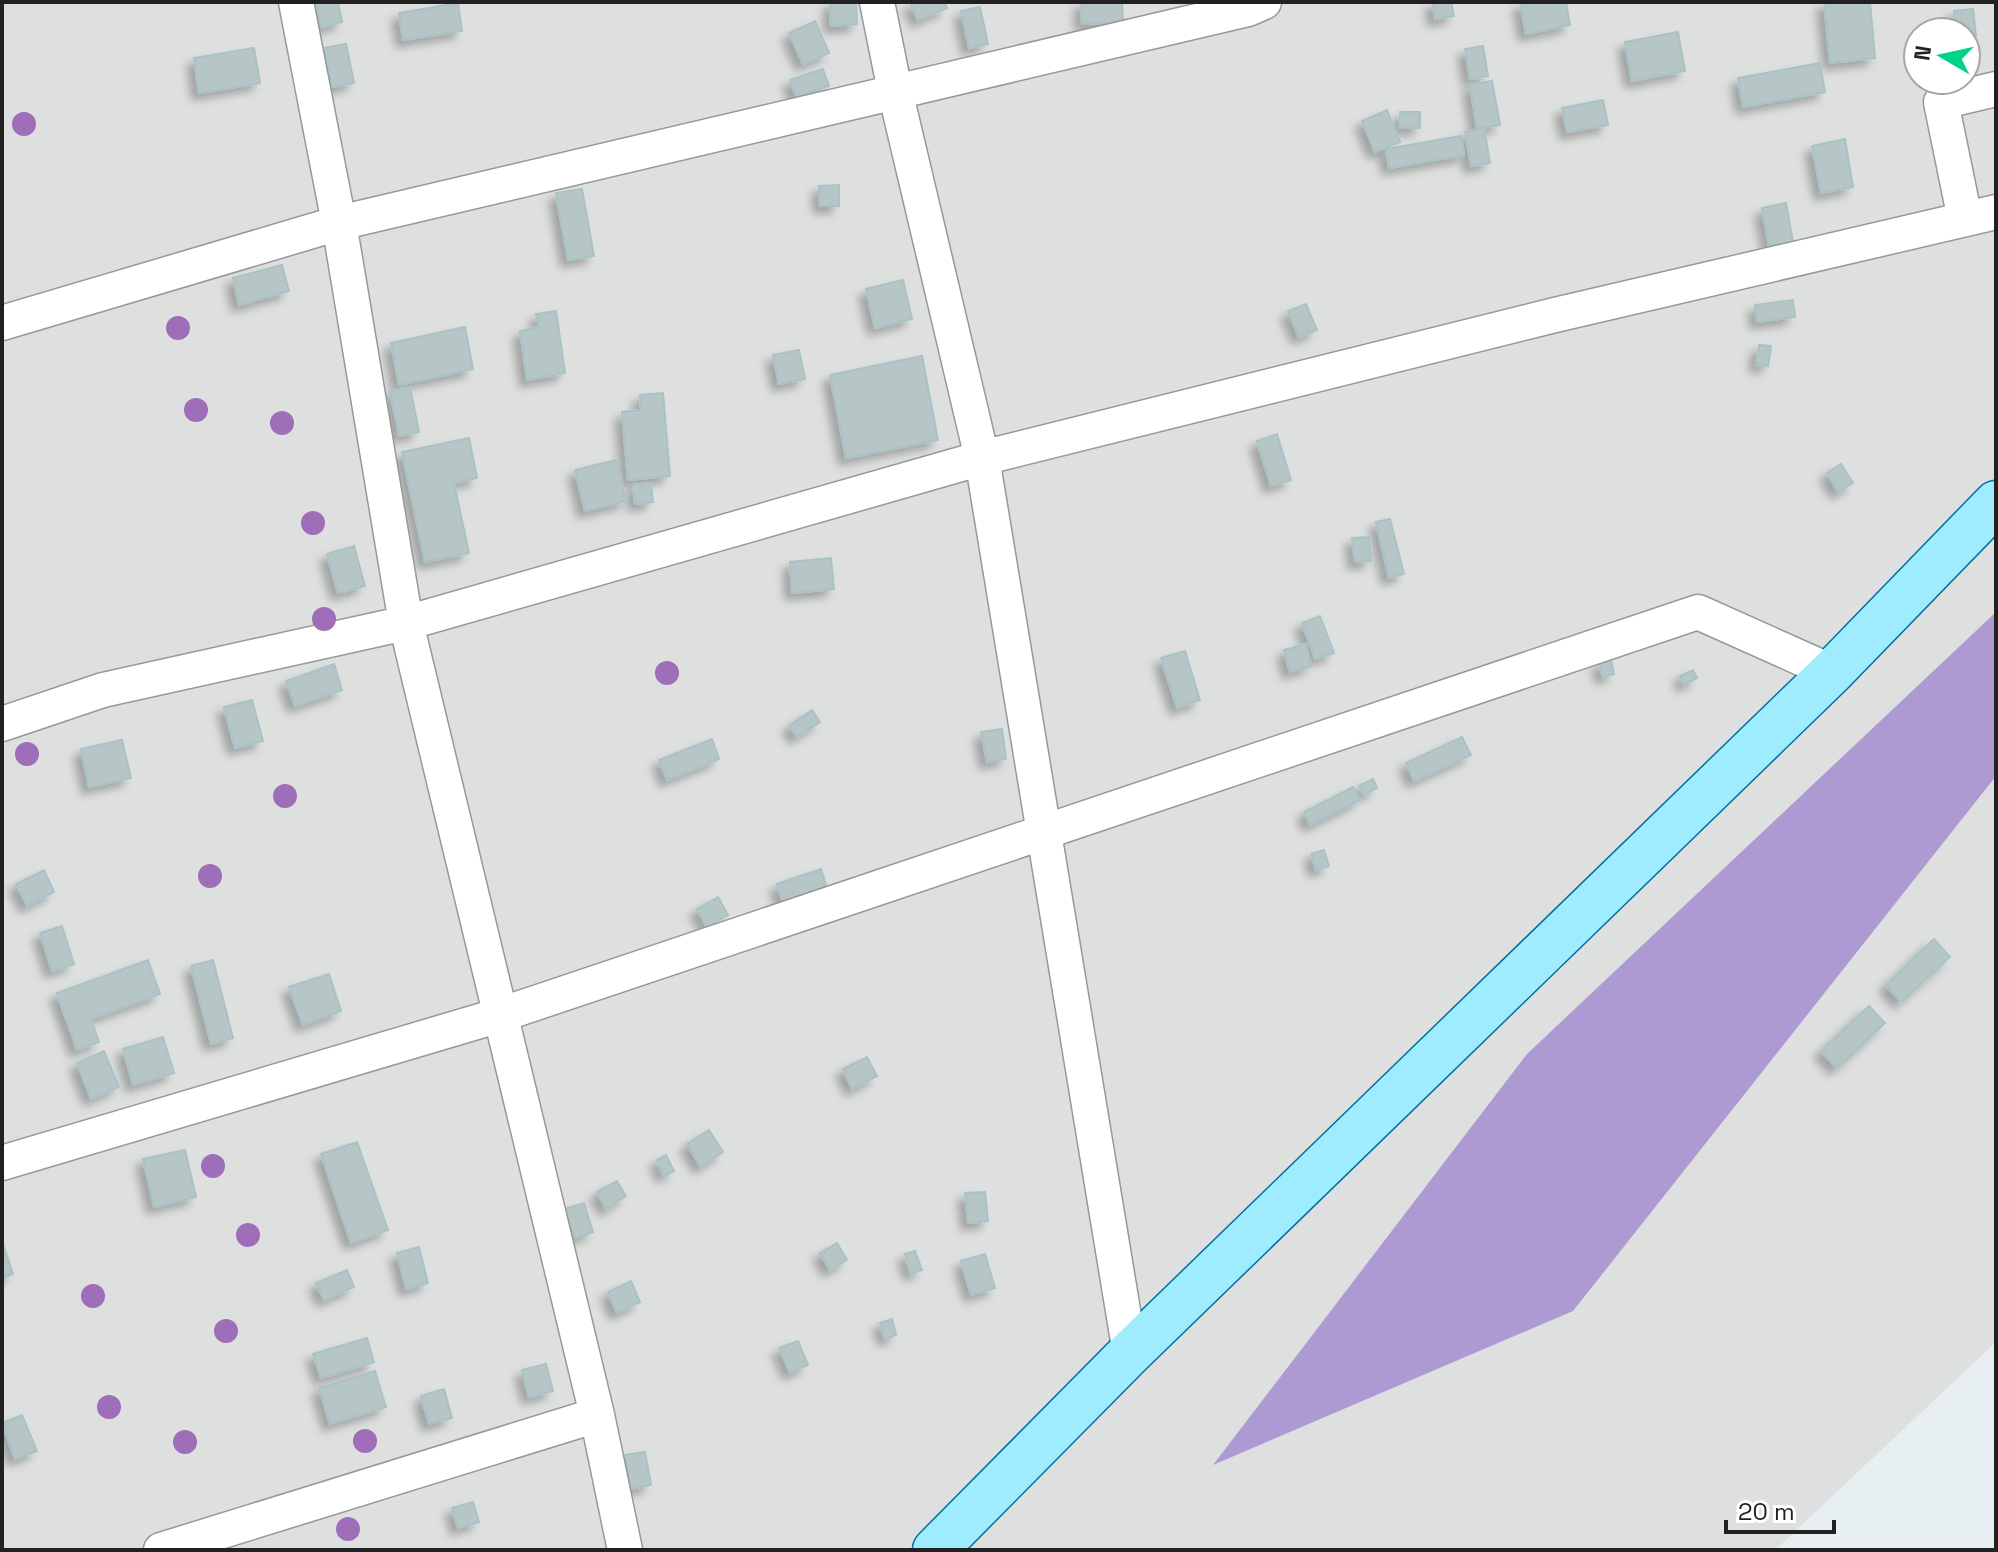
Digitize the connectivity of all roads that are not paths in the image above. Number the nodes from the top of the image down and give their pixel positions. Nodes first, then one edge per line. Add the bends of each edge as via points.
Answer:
1 (296, 2) edge
2 (877, 2) edge
3 (1264, 2) edge
4 (1996, 89) edge
5 (895, 91) junction
6 (1980, 216) edge
7 (339, 223) junction
8 (2, 323) edge
9 (982, 458) junction
10 (1996, 503) edge
11 (406, 623) junction
12 (1832, 672) junction
13 (2, 724) edge
14 (1044, 832) junction
15 (500, 1015) junction
16 (2, 1163) edge
17 (1130, 1353) junction
18 (597, 1415) junction
19 (161, 1550) edge
20 (625, 1550) edge
21 (935, 1550) edge

1 - 7 street
2 - 5 street
3 - 5 street
4 - 6 street via 1941,102
5 - 7 street
5 - 9 street
6 - 9 street
7 - 8 street
7 - 11 street
9 - 11 street
9 - 14 street
10 - 12 main road
11 - 13 street via 103,690
11 - 15 street
12 - 14 street via 1698,612
12 - 17 main road
14 - 15 street
14 - 17 street
15 - 16 street
15 - 18 street
17 - 21 main road
18 - 19 street
18 - 20 street

